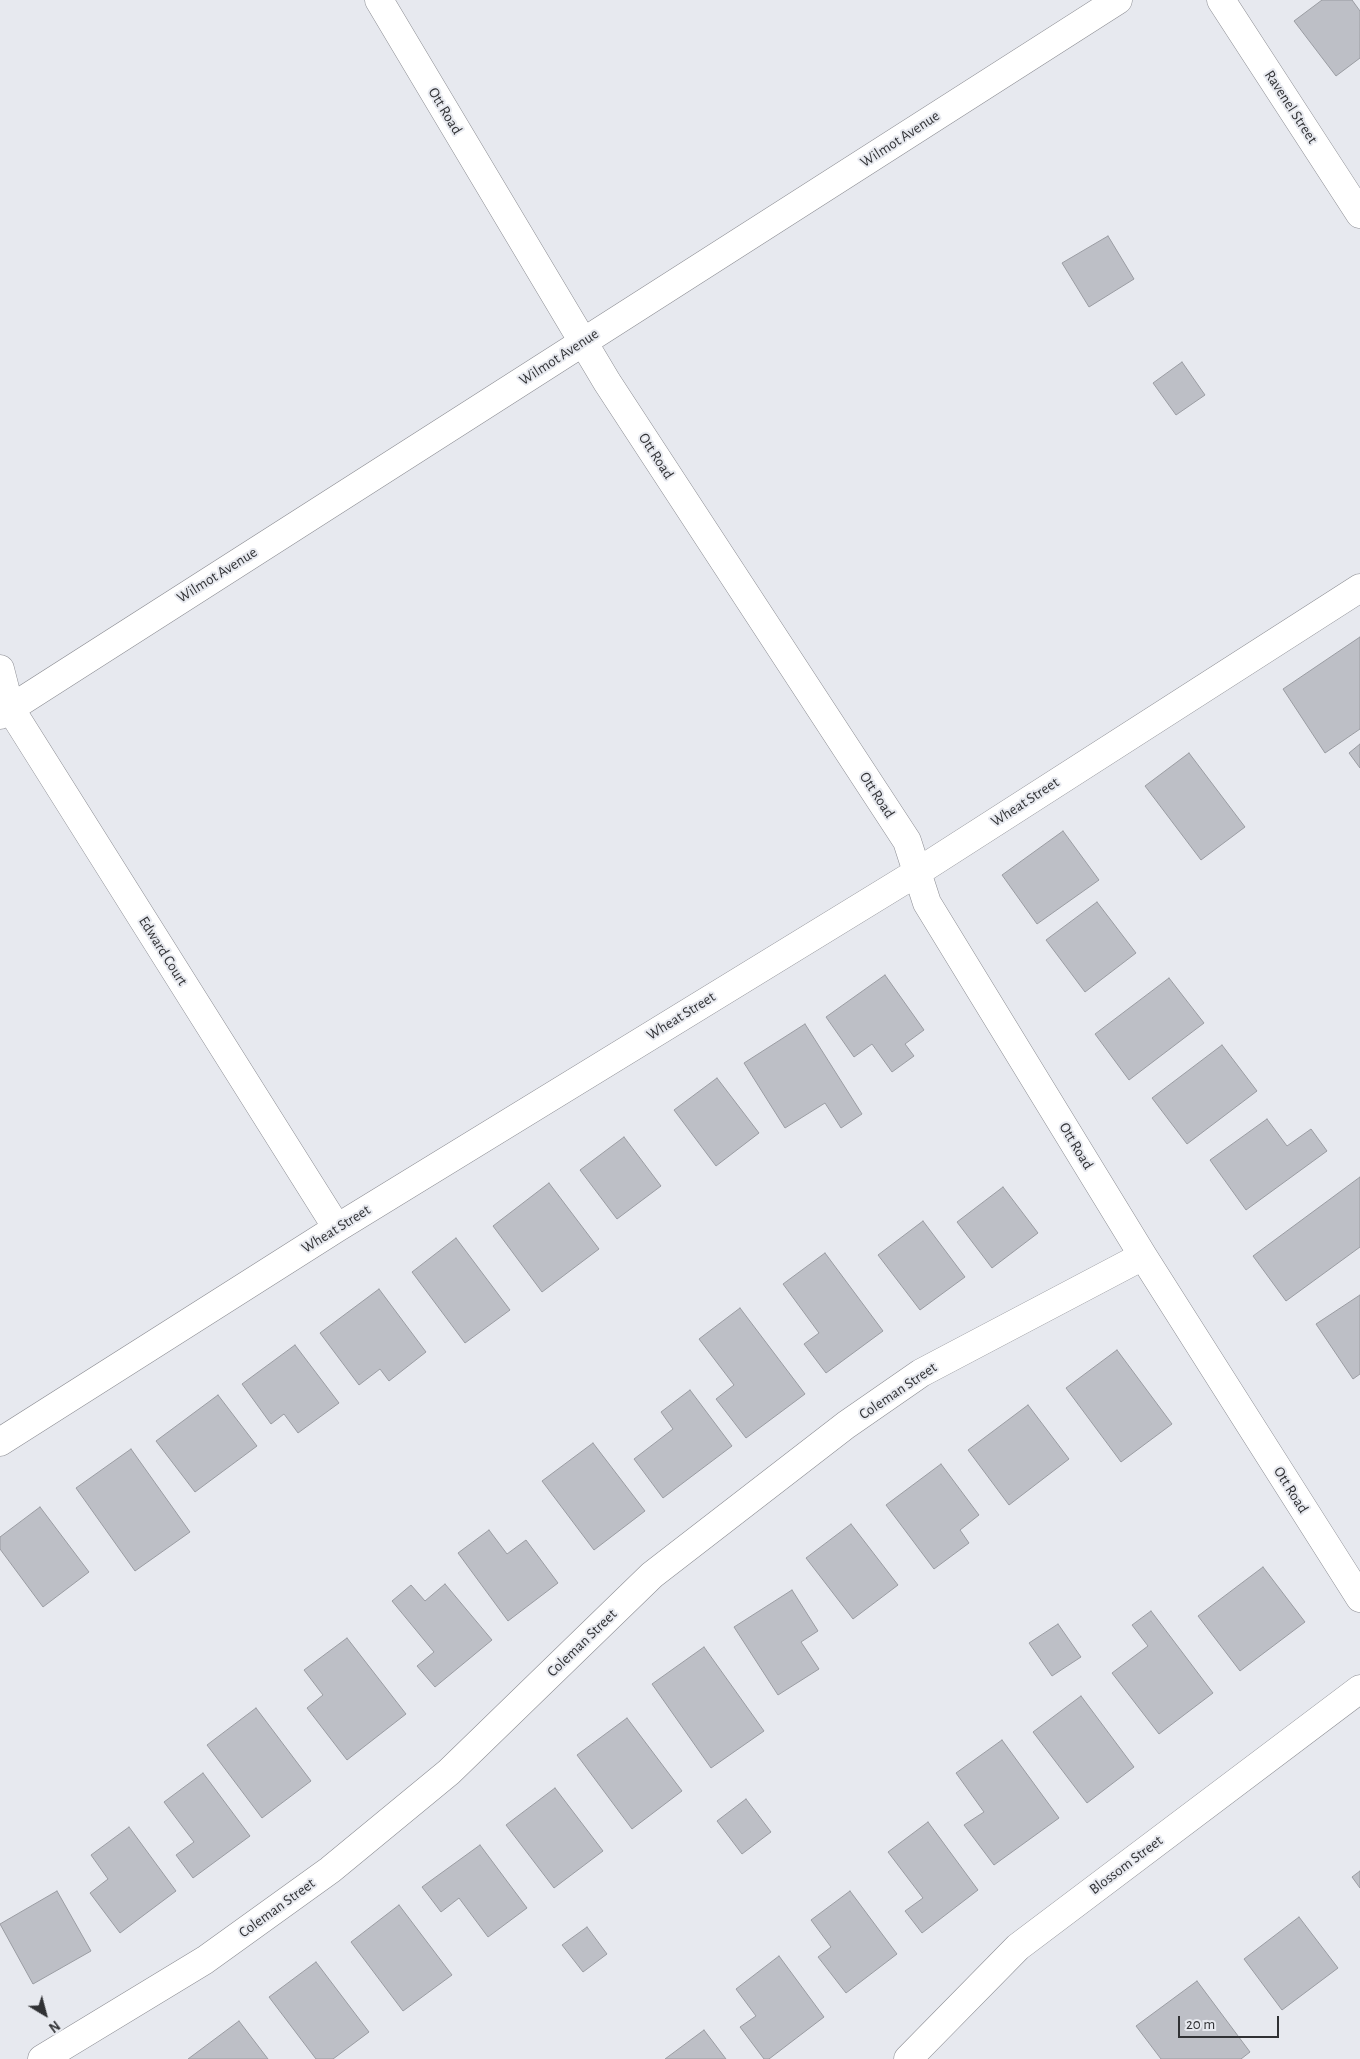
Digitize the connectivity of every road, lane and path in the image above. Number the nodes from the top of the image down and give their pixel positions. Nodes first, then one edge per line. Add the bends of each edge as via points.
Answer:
1 (379, 0) edge
2 (1118, 0) edge
3 (1221, 0) edge
4 (1360, 214) edge
5 (583, 342) junction
6 (1360, 588) edge
7 (0, 669) edge
8 (5, 712) edge
9 (916, 873) junction
10 (337, 1228) junction
11 (1143, 1256) junction
12 (0, 1442) edge
13 (1360, 1598) edge
14 (1360, 1689) edge
15 (42, 2059) edge
16 (908, 2059) edge

1 - 5 street, Ott Road
2 - 5 street, Wilmot Avenue
3 - 4 street, Ravenel Street
5 - 8 street, Wilmot Avenue
5 - 9 street, Ott Road via 907,841
6 - 9 street, Wheat Street
7 - 8 street, Edward Court
8 - 10 street, Edward Court
9 - 10 street, Wheat Street
9 - 11 street, Ott Road via 927,902
10 - 12 street, Wheat Street
11 - 13 street, Ott Road
11 - 15 street, Coleman Street via 921,1373 846,1425 652,1575 450,1772 330,1870 206,1960
14 - 16 street, Blossom Street via 1018,1947

